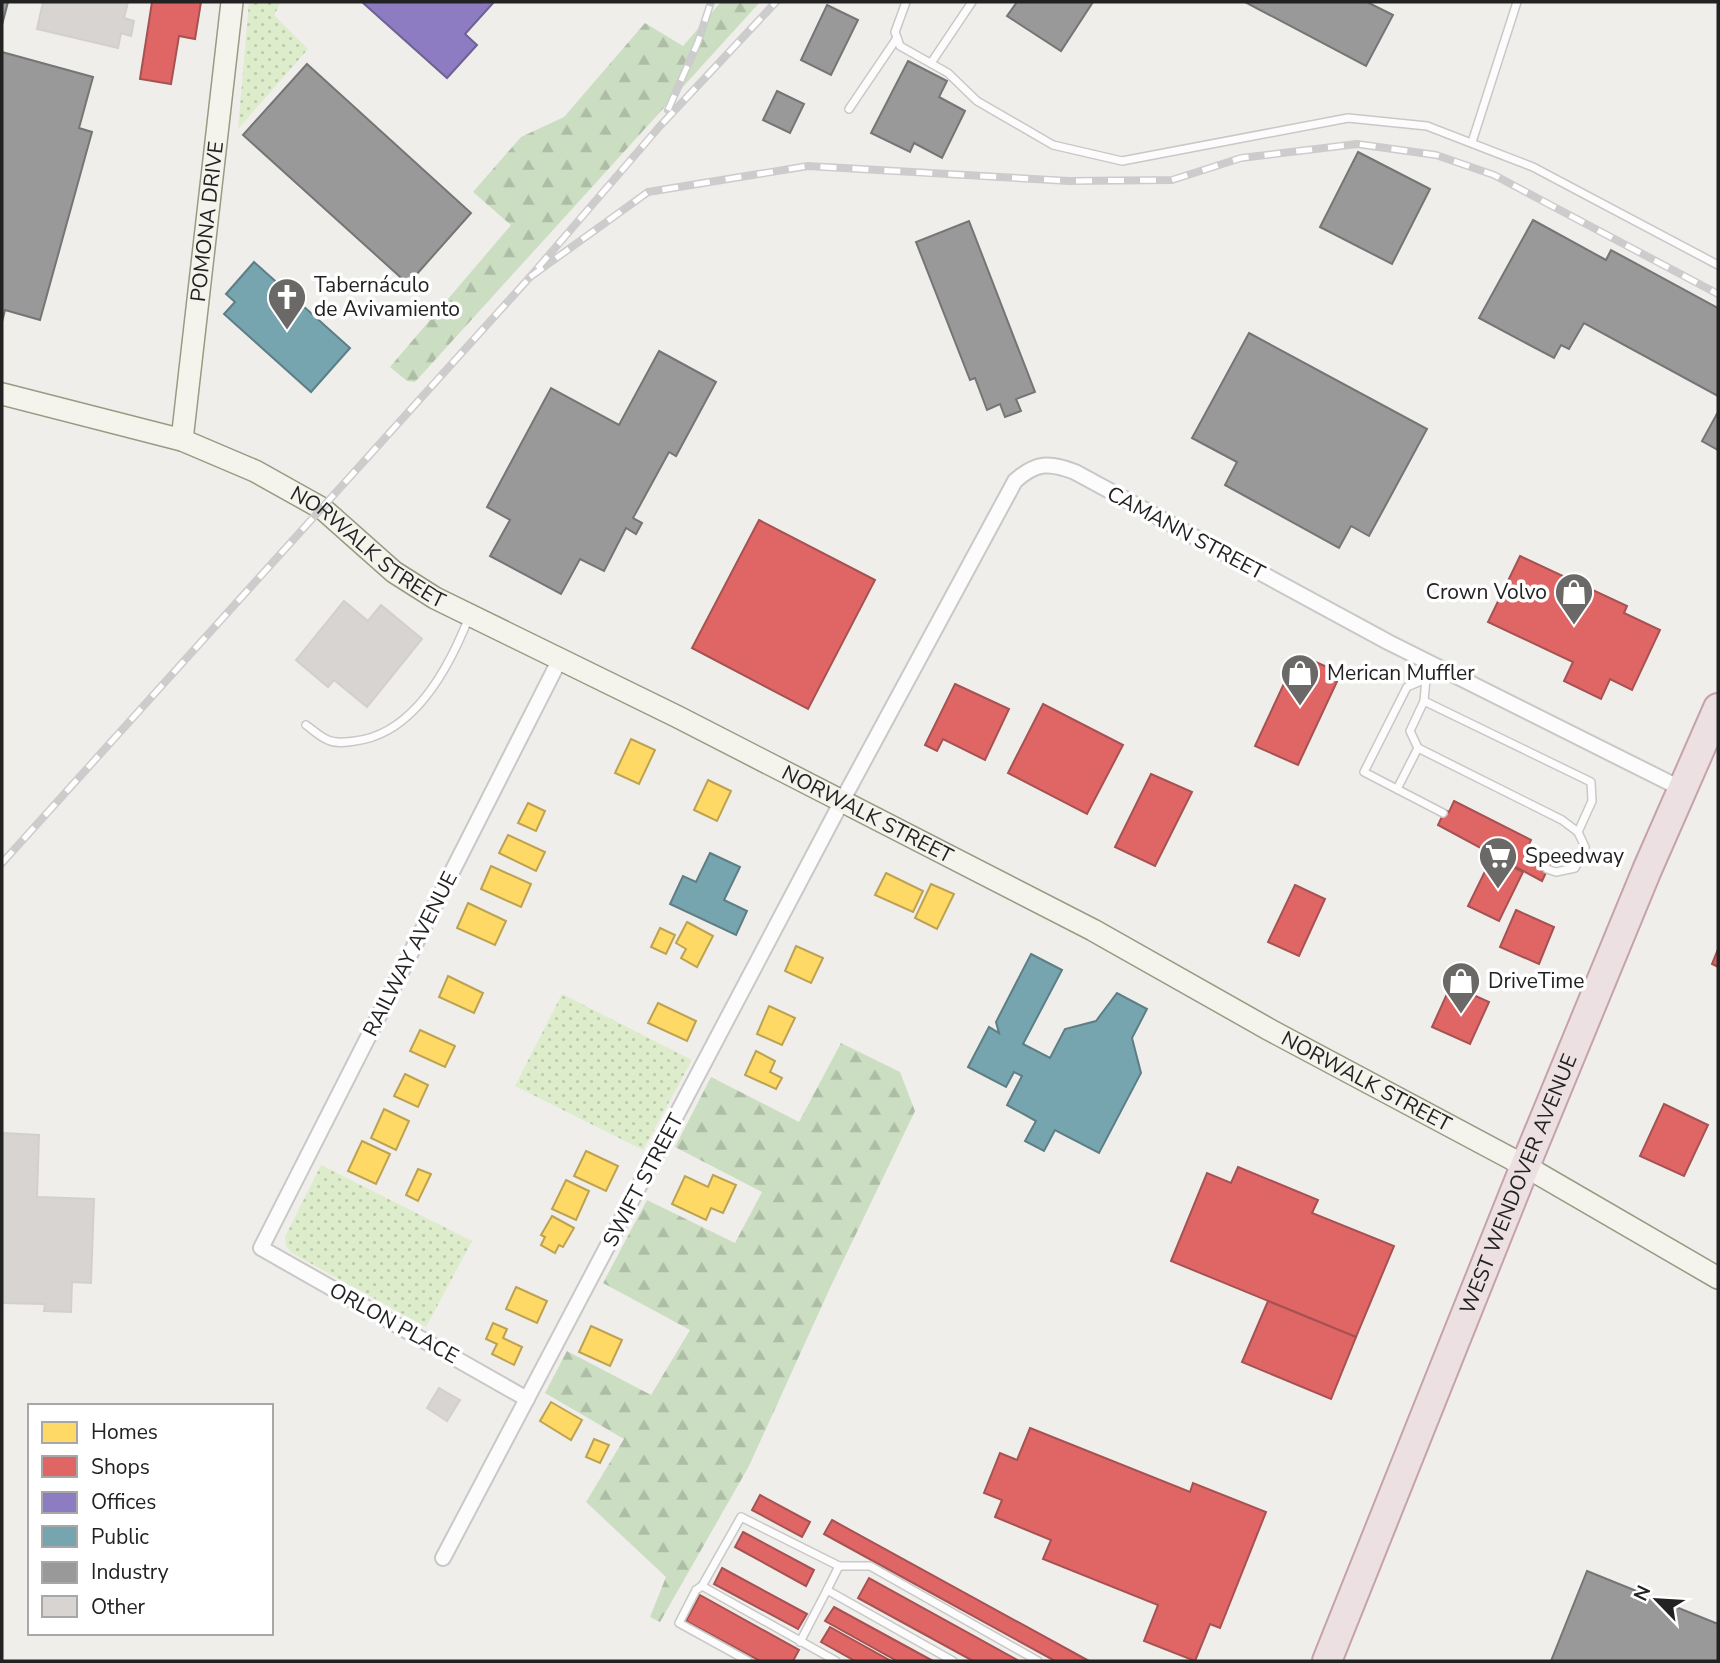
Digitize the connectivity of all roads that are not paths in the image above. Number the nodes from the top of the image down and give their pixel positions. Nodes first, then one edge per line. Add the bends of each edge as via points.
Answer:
1 (232, 2) edge
2 (906, 2) edge
3 (972, 2) edge
4 (1517, 2) edge
5 (897, 38) junction
6 (931, 63) junction
7 (849, 109) dead end
8 (1472, 142) junction
9 (1718, 265) edge
10 (2, 394) edge
11 (182, 440) junction
12 (469, 616) junction
13 (560, 659) junction
14 (1433, 665) junction
15 (1426, 679) junction
16 (1424, 701) junction
17 (1718, 708) edge
18 (306, 725) dead end
19 (1418, 748) junction
20 (1397, 789) junction
21 (1682, 789) junction
22 (842, 801) junction
23 (1443, 813) dead end
24 (1578, 832) junction
25 (1547, 869) dead end
26 (1525, 1166) junction
27 (261, 1248) joint
28 (1718, 1278) edge
29 (527, 1399) junction
30 (443, 1558) dead end
31 (839, 1566) junction
32 (702, 1586) junction
33 (827, 1590) junction
34 (800, 1642) junction
35 (748, 1661) edge
36 (836, 1661) edge
37 (953, 1661) edge
38 (1038, 1661) edge
39 (1326, 1661) edge

1 - 11 street, POMONA DRIVE
2 - 5 lane via 897,23
3 - 6 lane
4 - 8 lane
5 - 6 lane via 900,46
5 - 7 lane
6 - 8 lane via 977,101 1053,145 1122,160 1348,118 1427,127
8 - 9 lane via 1534,167
10 - 11 street, NORWALK STREET
11 - 12 street, NORWALK STREET via 230,459 323,509 394,572
12 - 13 street, NORWALK STREET
12 - 18 lane via 448,662 413,712 397,726 378,738 342,743 330,741
13 - 22 street, NORWALK STREET
13 - 27 street, RAILWAY AVENUE
14 - 15 lane
14 - 21 street, CAMANN STREET
14 - 22 street, CAMANN STREET via 1075,472 1046,463 1032,467 1015,481
15 - 16 lane
15 - 20 lane via 1407,687 1364,772
16 - 19 lane via 1410,732
16 - 24 lane via 1591,782 1592,801
17 - 21 highway, WEST WENDOVER AVENUE
19 - 20 lane
19 - 24 lane via 1563,820
20 - 23 lane
21 - 26 highway, WEST WENDOVER AVENUE
22 - 26 street, NORWALK STREET via 1093,930
22 - 29 street, SWIFT STREET
24 - 25 lane via 1584,847 1575,868
26 - 28 street, NORWALK STREET
26 - 39 highway, WEST WENDOVER AVENUE
27 - 29 street, ORLON PLACE
29 - 30 street, SWIFT STREET
31 - 32 lane via 741,1517
31 - 33 lane
31 - 38 lane via 870,1566
32 - 34 lane
32 - 35 lane via 678,1623
33 - 34 lane
33 - 37 lane
34 - 36 lane

